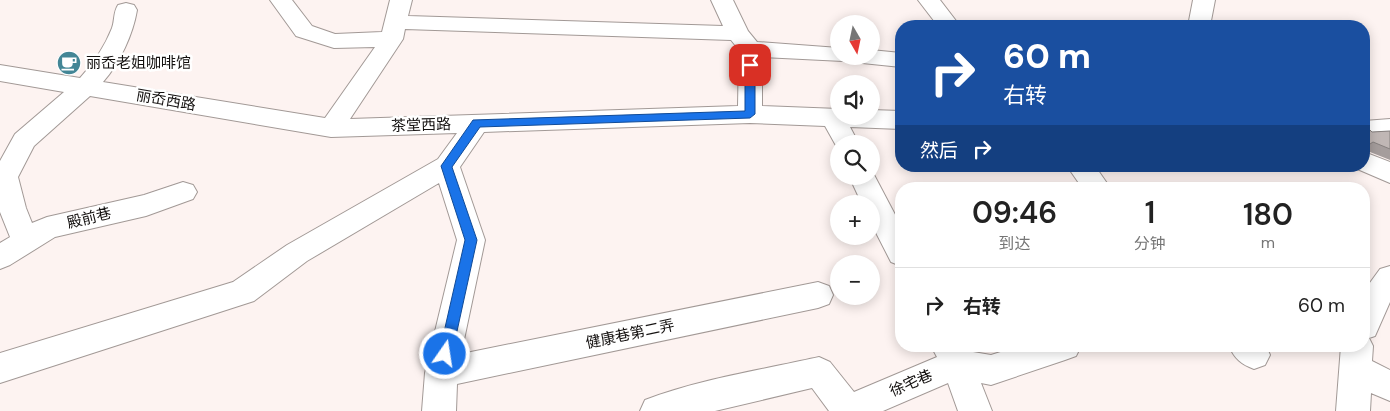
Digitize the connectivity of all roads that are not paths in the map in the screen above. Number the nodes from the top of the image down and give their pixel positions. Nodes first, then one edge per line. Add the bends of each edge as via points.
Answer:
1 (281, 0) edge
2 (722, 0) edge
3 (929, 0) edge
4 (1204, 0) edge
5 (126, 10) dead end
6 (397, 20) edge
7 (944, 20) edge
8 (1199, 20) edge
9 (744, 41) junction
10 (830, 54) edge
11 (880, 58) edge
12 (895, 60) edge
13 (0, 73) edge
14 (85, 87) junction
15 (750, 114) junction
16 (830, 117) edge
17 (880, 119) edge
18 (895, 120) edge
19 (477, 123) junction
20 (331, 128) junction
21 (1390, 128) edge
22 (1370, 130) edge
23 (1370, 164) edge
24 (447, 166) junction
25 (1085, 172) edge
26 (1390, 173) edge
27 (1093, 182) edge
28 (866, 185) edge
29 (183, 192) dead end
30 (26, 241) junction
31 (895, 242) edge
32 (0, 257) edge
33 (1390, 278) edge
34 (818, 295) dead end
35 (1370, 312) edge
36 (1046, 352) edge
37 (952, 355) edge
38 (1356, 358) edge
39 (0, 368) edge
40 (441, 373) junction
41 (1390, 386) edge
42 (439, 411) edge
43 (656, 411) edge
44 (975, 411) edge
45 (1353, 411) edge

1 - 6 street via 304,31 334,41
2 - 9 street
3 - 7 street
4 - 8 street
5 - 14 street via 114,49 100,72
6 - 9 street
6 - 20 street
9 - 10 street
9 - 15 street
11 - 12 street
13 - 14 street, 丽岙西路
14 - 20 street, 丽岙西路
14 - 30 street via 24,140 5,177 12,208
15 - 16 street, 茶堂西路
15 - 19 street, 茶堂西路
17 - 18 street, 茶堂西路
19 - 20 street, 茶堂西路
19 - 24 street
21 - 22 street
23 - 26 street
24 - 39 street via 297,253 243,292
24 - 40 street via 471,240
25 - 27 street
28 - 31 street
29 - 30 street, 殿前巷 via 146,205 47,228
30 - 32 street, 殿前巷
33 - 35 street
34 - 40 street, 健康巷第二弄
36 - 37 street via 991,370
37 - 43 street, 徐宅巷 via 848,410 819,372
37 - 44 street
38 - 41 street
38 - 45 street
40 - 42 street

